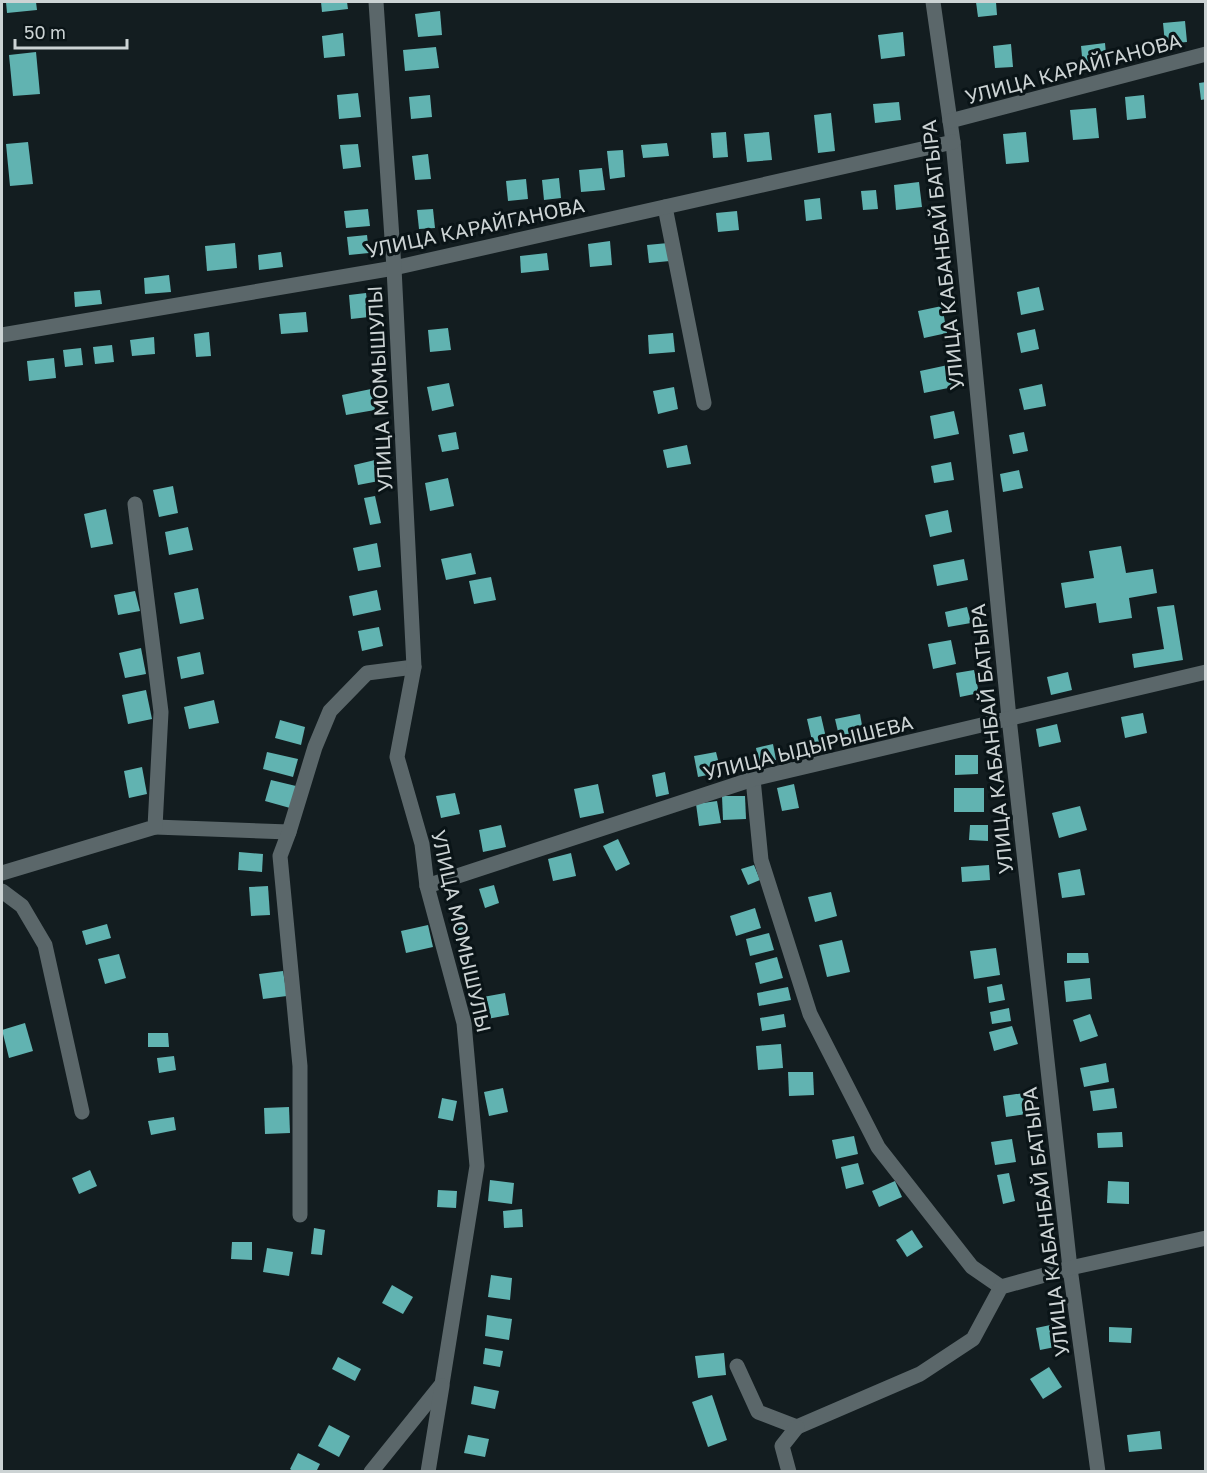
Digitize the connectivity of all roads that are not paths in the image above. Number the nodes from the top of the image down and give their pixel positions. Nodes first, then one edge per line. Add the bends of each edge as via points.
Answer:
1 (376, 2) edge
2 (933, 2) edge
3 (1206, 54) edge
4 (950, 122) junction
5 (953, 142) junction
6 (665, 207) junction
7 (394, 268) junction
8 (2, 335) edge
9 (705, 403) dead end
10 (135, 504) dead end
11 (414, 667) junction
12 (1206, 672) edge
13 (1009, 718) junction
14 (753, 779) junction
15 (156, 827) junction
16 (290, 832) junction
17 (2, 873) edge
18 (427, 886) junction
19 (2, 891) edge
20 (82, 1112) dead end
21 (300, 1215) dead end
22 (1206, 1238) edge
23 (1070, 1268) junction
24 (1001, 1287) junction
25 (737, 1366) dead end
26 (442, 1384) junction
27 (797, 1426) junction
28 (371, 1472) edge
29 (428, 1472) edge
30 (789, 1472) edge
31 (1098, 1472) edge

1 - 7 street, УЛИЦА МОМЫШУЛЫ
2 - 4 street, УЛИЦА КАБАНБАЙ БАТЫРА
3 - 4 street, УЛИЦА КАРАЙГАНОВА
4 - 5 street, УЛИЦА КАБАНБАЙ БАТЫРА
5 - 6 street, УЛИЦА КАРАЙГАНОВА
5 - 13 street, УЛИЦА КАБАНБАЙ БАТЫРА
6 - 7 street, УЛИЦА КАРАЙГАНОВА
6 - 9 street
7 - 8 street, УЛИЦА КАРАЙГАНОВА
7 - 11 street, УЛИЦА МОМЫШУЛЫ
10 - 15 street via 161,712
11 - 16 street via 367,673 330,711
11 - 18 street, УЛИЦА МОМЫШУЛЫ via 397,757 422,844
12 - 13 street, УЛИЦА ЫДЫРЫШЕВА
13 - 14 street, УЛИЦА ЫДЫРЫШЕВА
13 - 23 street, УЛИЦА КАБАНБАЙ БАТЫРА
14 - 18 street, УЛИЦА ЫДЫРЫШЕВА
14 - 24 street via 761,860 810,1014 878,1148 972,1267
15 - 16 street
15 - 17 street
16 - 21 street via 280,856 300,1066
18 - 26 street, УЛИЦА МОМЫШУЛЫ via 464,1023 477,1166
19 - 20 street via 22,906 45,945
22 - 23 street
23 - 24 street
23 - 31 street, УЛИЦА КАБАНБАЙ БАТЫРА
24 - 27 street via 973,1339 920,1374
25 - 27 street via 758,1412
26 - 28 street, УЛИЦА МОМЫШУЛЫ
26 - 29 street, УЛИЦА МОМЫШУЛЫ
27 - 30 street via 782,1446

